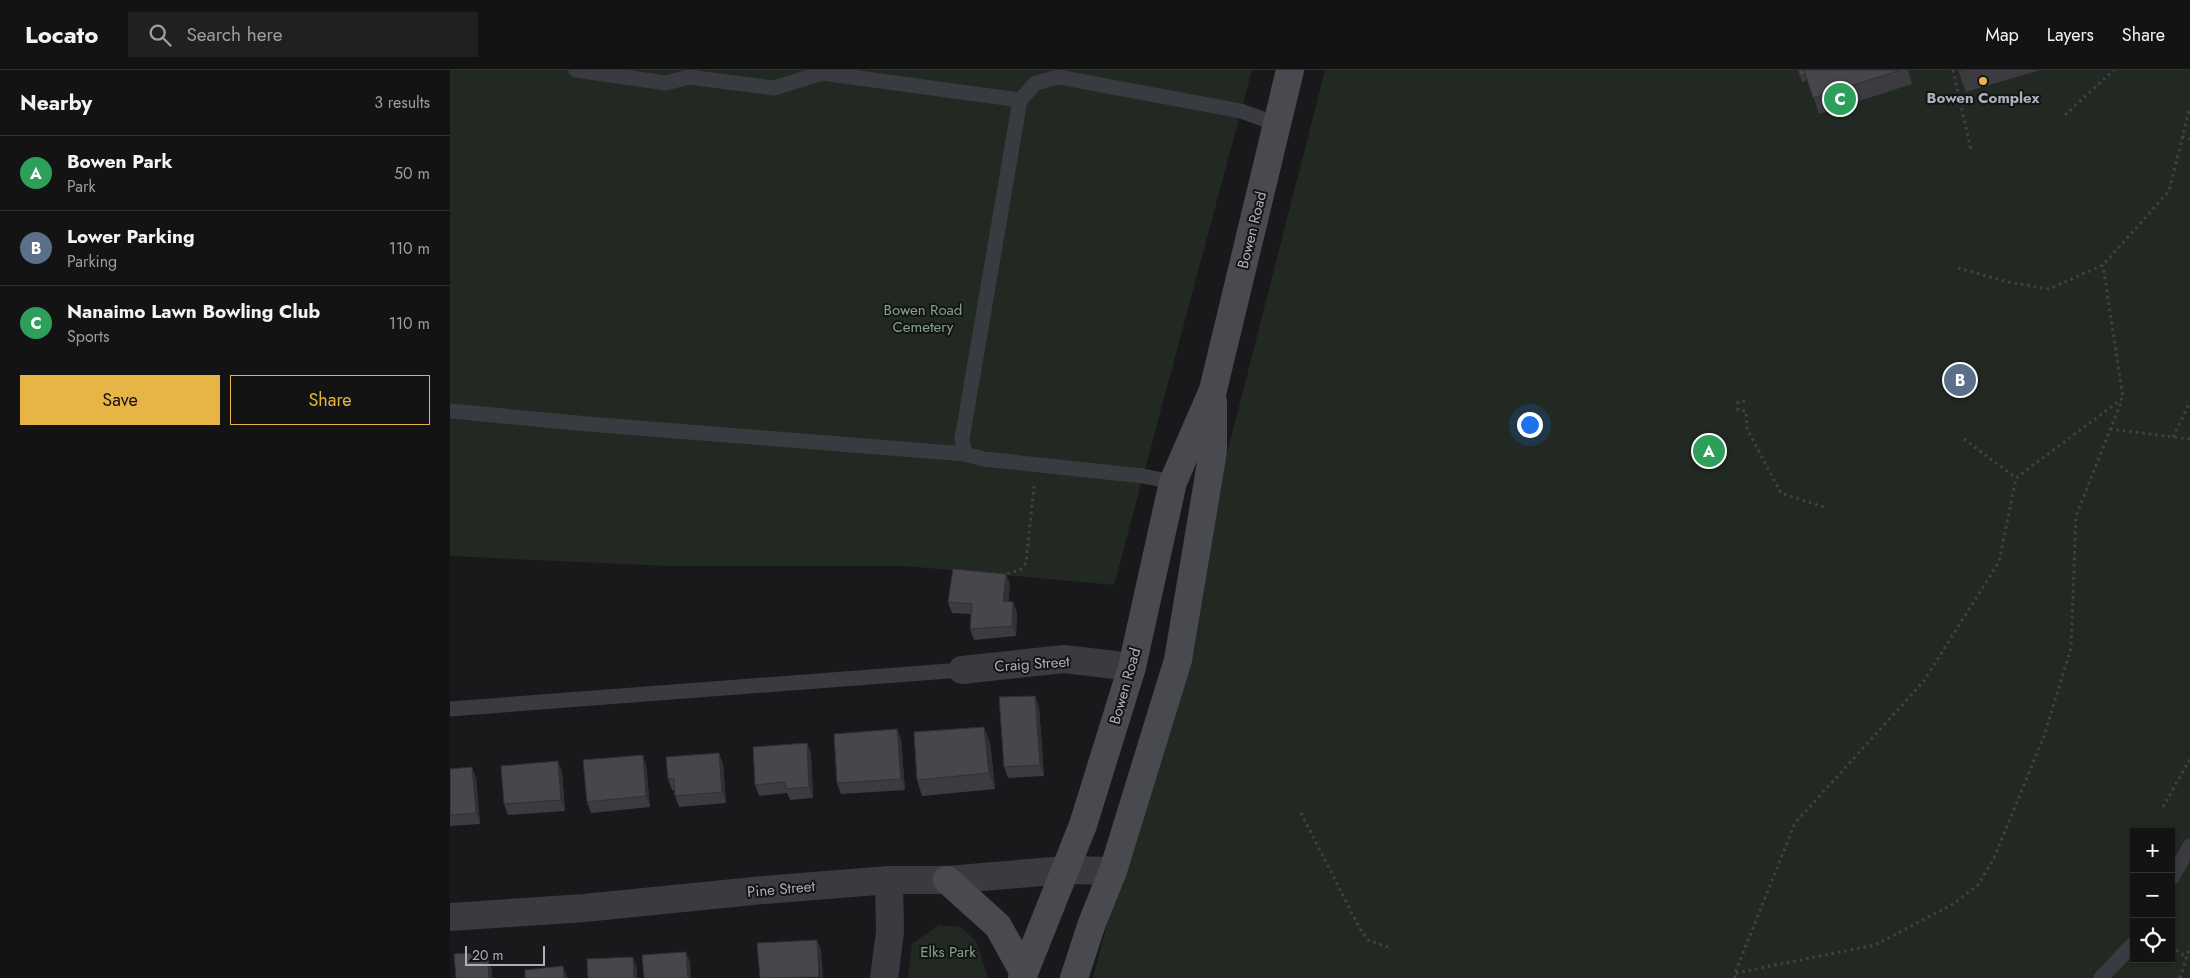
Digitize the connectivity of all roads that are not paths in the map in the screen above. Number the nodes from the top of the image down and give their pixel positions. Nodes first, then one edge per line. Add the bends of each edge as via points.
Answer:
1 (576, 70) edge
2 (1290, 70) edge
3 (1020, 100) junction
4 (1277, 124) junction
5 (1213, 390) junction
6 (450, 411) edge
7 (965, 454) junction
8 (1174, 482) junction
9 (1132, 667) junction
10 (962, 670) joint
11 (450, 710) edge
12 (2190, 846) edge
13 (1065, 870) junction
14 (1113, 871) junction
15 (2175, 873) edge
16 (889, 880) junction
17 (947, 880) junction
18 (450, 917) edge
19 (2130, 948) edge
20 (1023, 976) edge
21 (884, 978) edge
22 (1074, 978) edge
23 (2101, 978) edge

1 - 3 lane via 666,83 689,77 774,88 822,73
2 - 4 main road, Bowen Road
3 - 4 lane via 1036,83 1058,77 1241,111
3 - 7 lane via 962,439
4 - 5 main road, Bowen Road
5 - 8 main road, Bowen Road
5 - 14 main road, Bowen Road via 1213,451 1178,660
6 - 7 lane
7 - 8 lane
8 - 9 main road, Bowen Road
9 - 10 street, Craig Street via 1064,659
9 - 13 main road, Bowen Road via 1083,825
10 - 11 lane
12 - 15 lane
13 - 14 street, Pine Street
13 - 17 street, Pine Street
13 - 20 main road, Bowen Road
14 - 22 main road, Bowen Road
16 - 17 street, Pine Street
16 - 18 street, Pine Street
16 - 21 street via 890,932
17 - 20 main road via 998,926
19 - 23 lane

